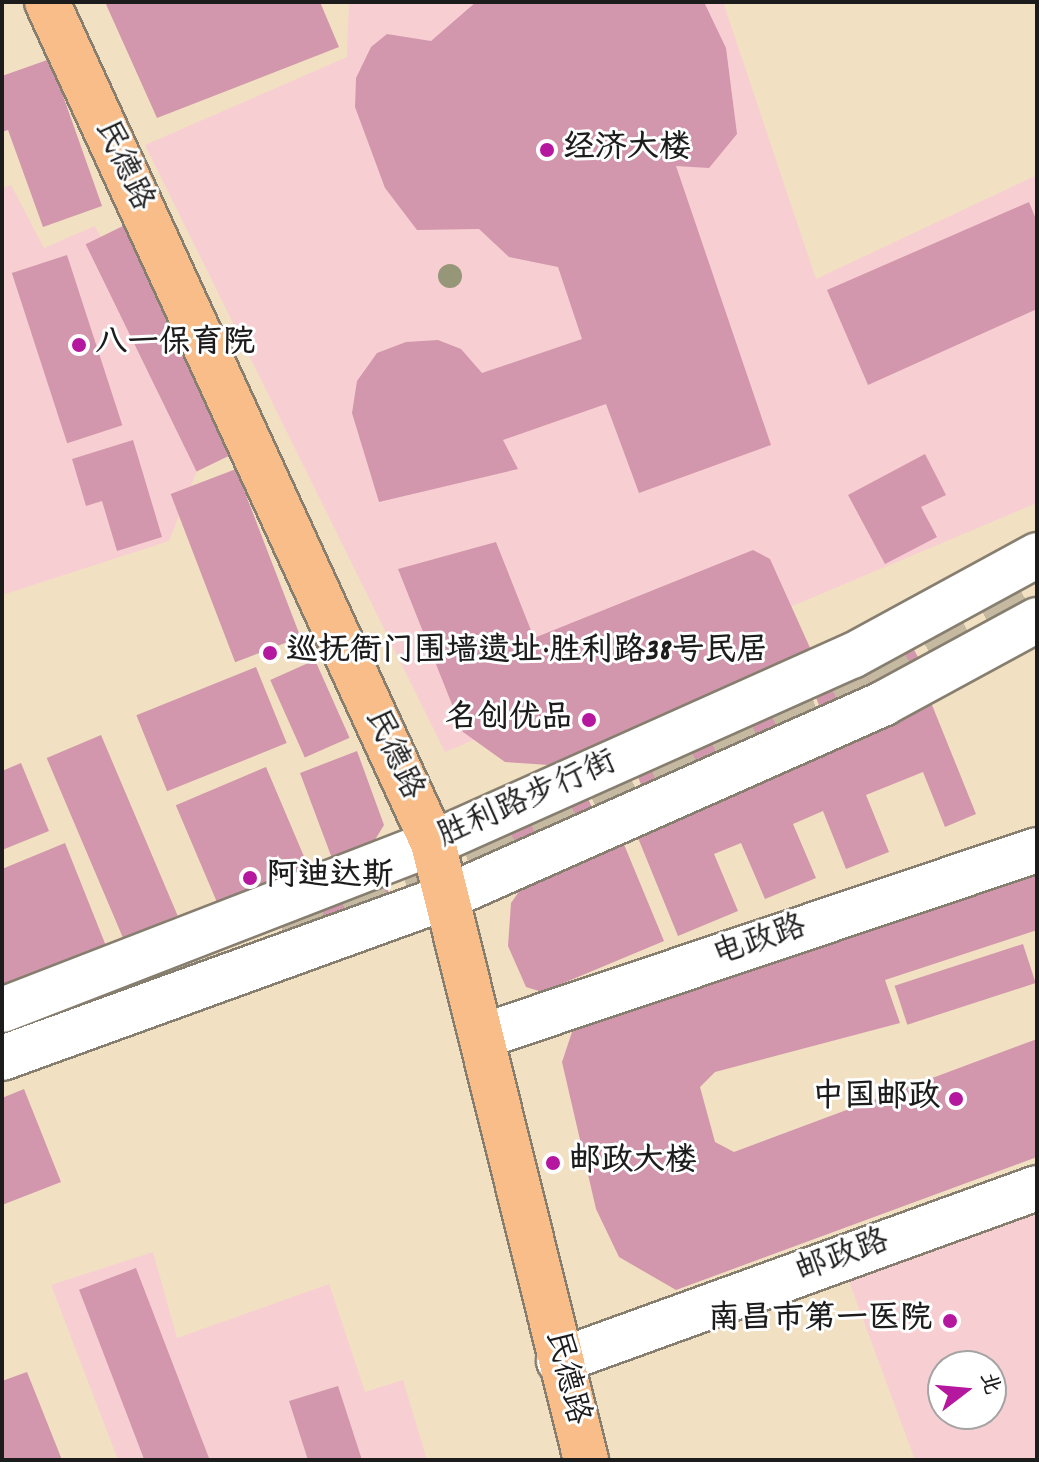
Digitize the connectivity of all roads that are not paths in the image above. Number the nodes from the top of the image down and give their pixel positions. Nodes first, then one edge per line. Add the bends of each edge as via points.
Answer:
1 (47, 2) edge
2 (1037, 555) edge
3 (1037, 620) edge
4 (433, 843) junction
5 (1037, 850) edge
6 (447, 897) junction
7 (2, 1010) edge
8 (483, 1036) junction
9 (2, 1058) edge
10 (1037, 1188) edge
11 (559, 1361) junction
12 (586, 1460) edge

1 - 4 main road, 民德路
2 - 4 street, 胜利路步行街 via 852,656
3 - 6 street, 胜利路步行街 via 884,703
4 - 6 main road, 民德路
4 - 7 street, 胜利路步行街
5 - 8 street, 电政路
6 - 8 main road, 民德路
6 - 9 street, 胜利路步行街
8 - 11 main road, 民德路
10 - 11 street, 邮政路
11 - 12 main road, 民德路

